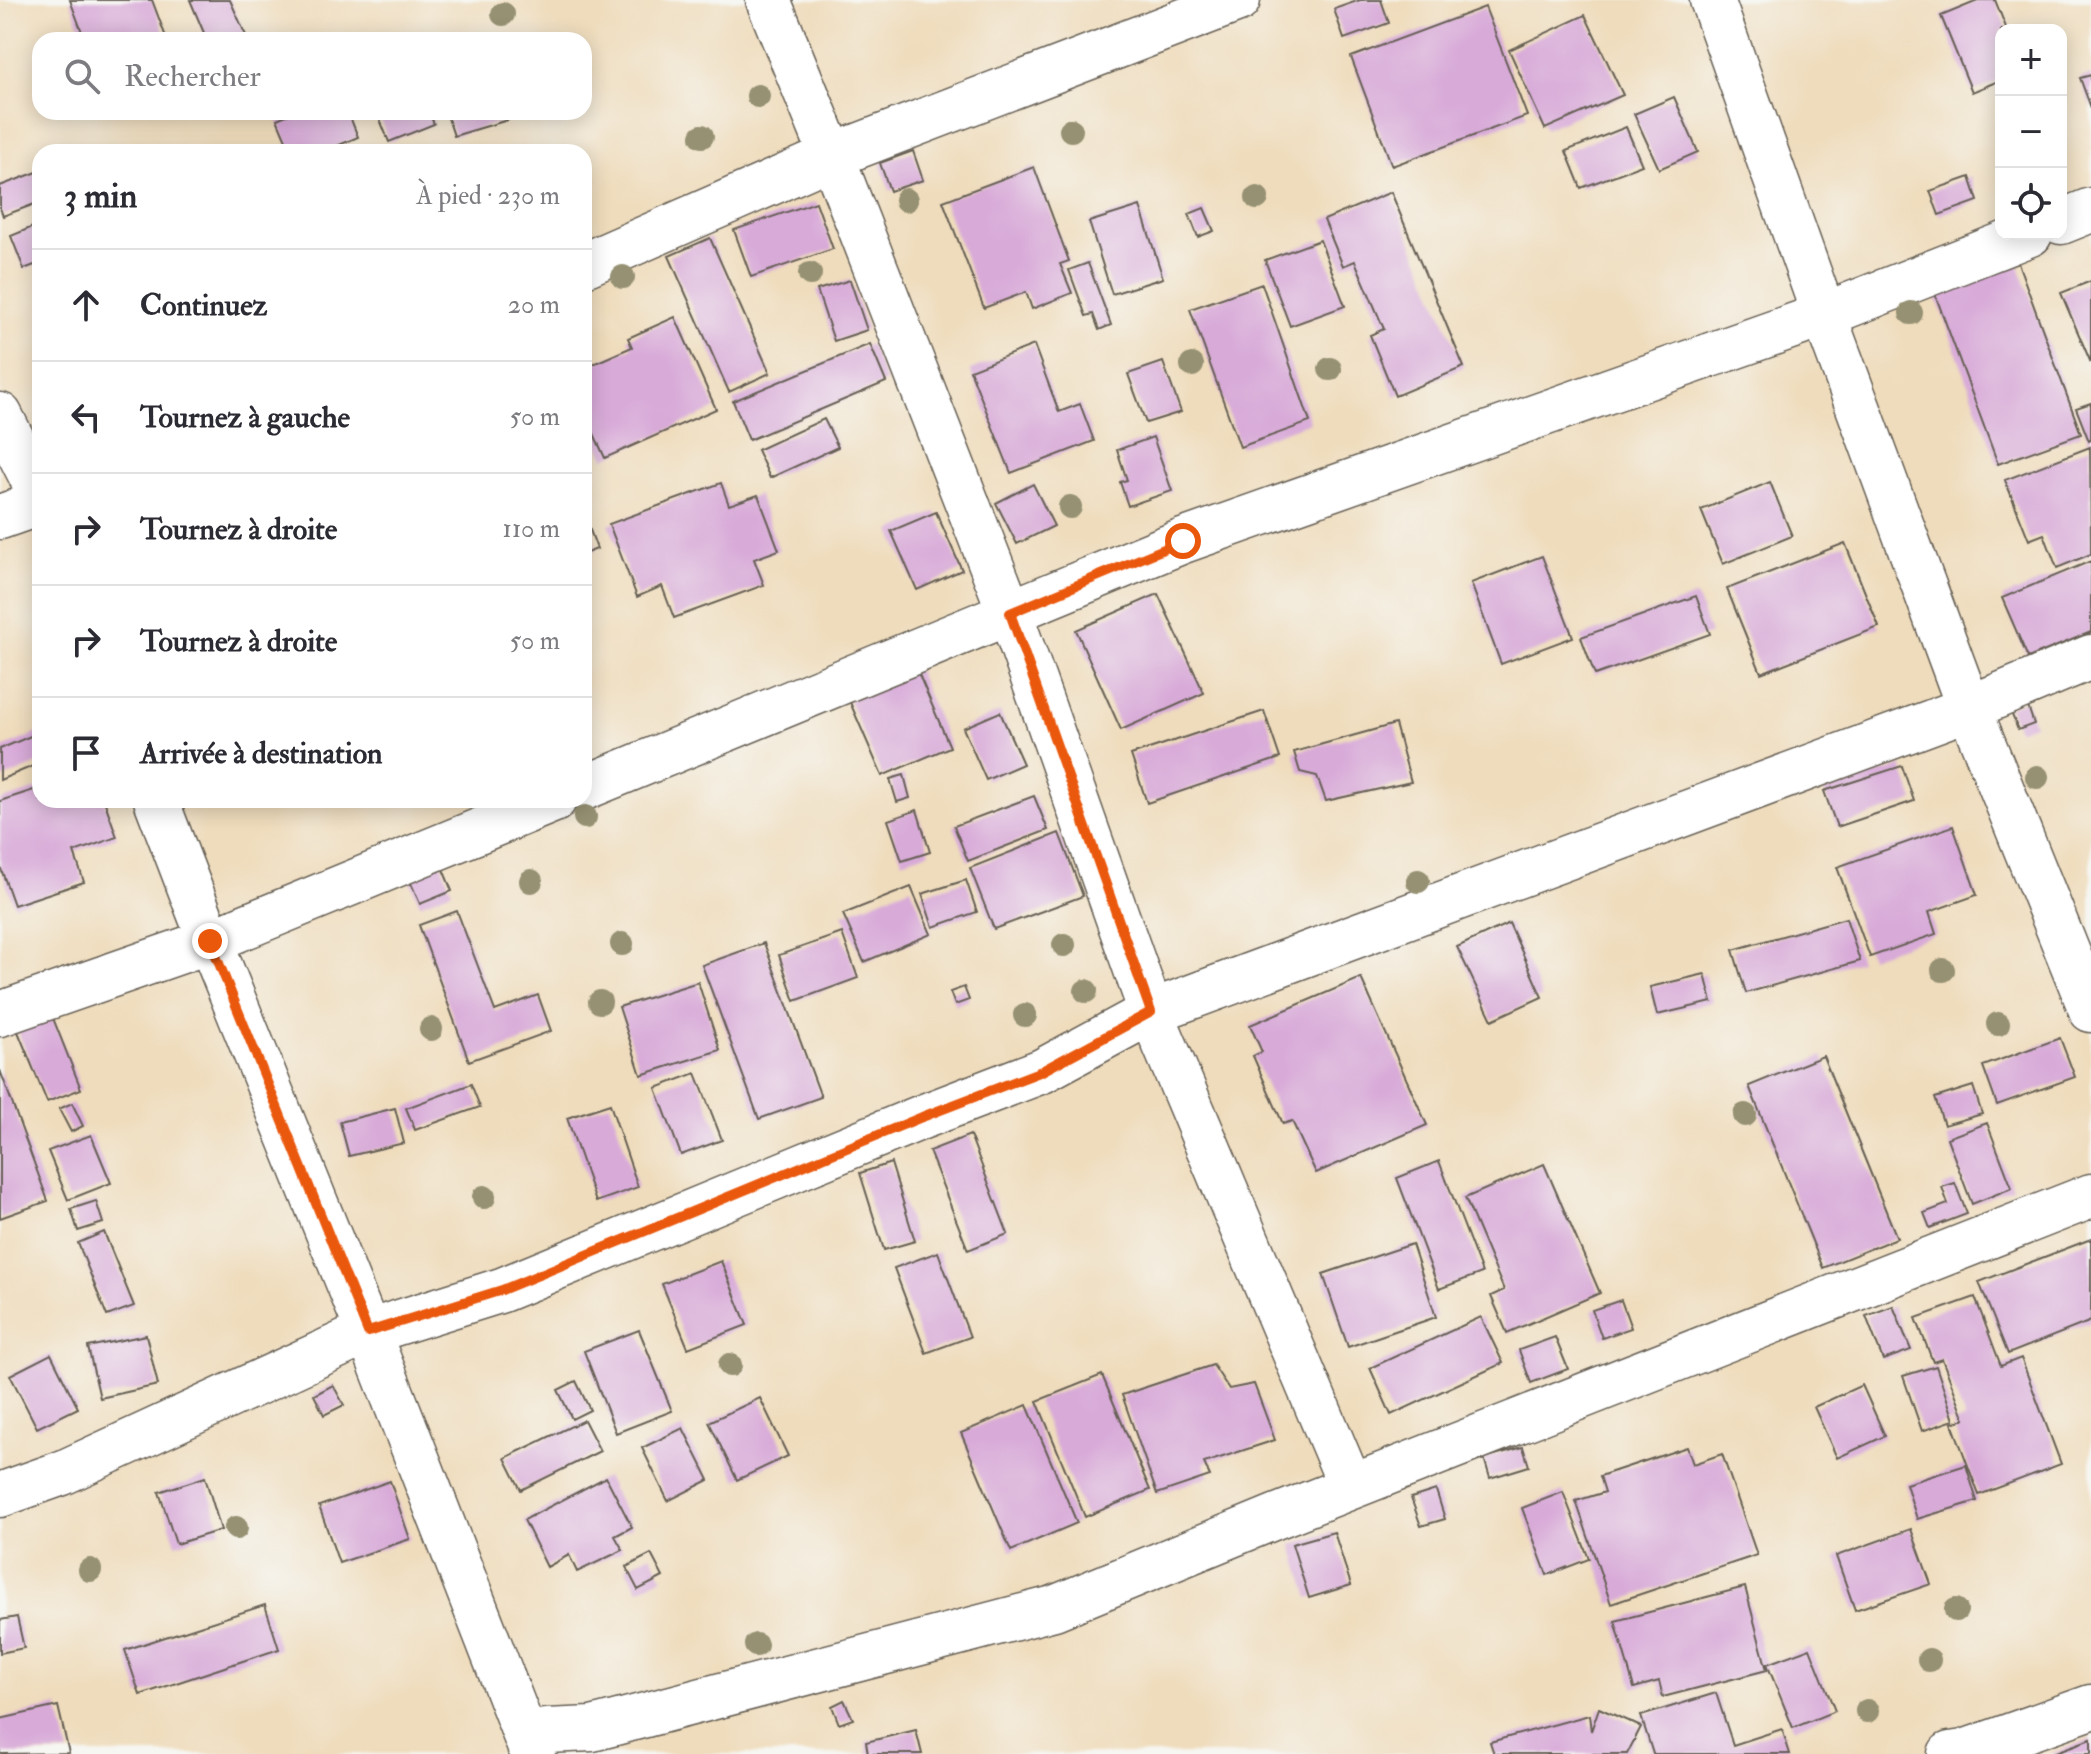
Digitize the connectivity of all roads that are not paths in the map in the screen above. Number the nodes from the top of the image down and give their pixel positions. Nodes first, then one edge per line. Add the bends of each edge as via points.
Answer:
1 (768, 0) edge
2 (1238, 0) edge
3 (1712, 0) edge
4 (832, 156) junction
5 (2091, 210) edge
6 (2067, 220) edge
7 (2015, 240) edge
8 (592, 261) edge
9 (1824, 315) junction
10 (0, 415) edge
11 (32, 478) edge
12 (32, 506) edge
13 (0, 517) edge
14 (1010, 613) junction
15 (2091, 657) edge
16 (1969, 708) junction
17 (592, 785) edge
18 (159, 808) edge
19 (534, 808) edge
20 (210, 941) junction
21 (2091, 1010) edge
22 (1151, 1012) junction
23 (0, 1014) edge
24 (2091, 1196) edge
25 (368, 1332) junction
26 (1351, 1487) junction
27 (0, 1495) edge
28 (2091, 1707) edge
29 (1950, 1754) edge

1 - 4 street
2 - 4 street
3 - 9 street
4 - 8 street
4 - 14 street
5 - 6 street
7 - 9 street
9 - 14 street via 1183,541
9 - 16 street
10 - 11 street
12 - 13 street
14 - 17 street
14 - 22 street
15 - 16 street
16 - 21 street
16 - 22 street
18 - 20 street
19 - 20 street
20 - 23 street
20 - 25 street
22 - 25 street via 1042,1071 502,1290
22 - 26 street
24 - 26 street
25 - 26 street via 530,1748 546,1731 592,1729 1054,1608
25 - 27 street via 62,1473
28 - 29 street

